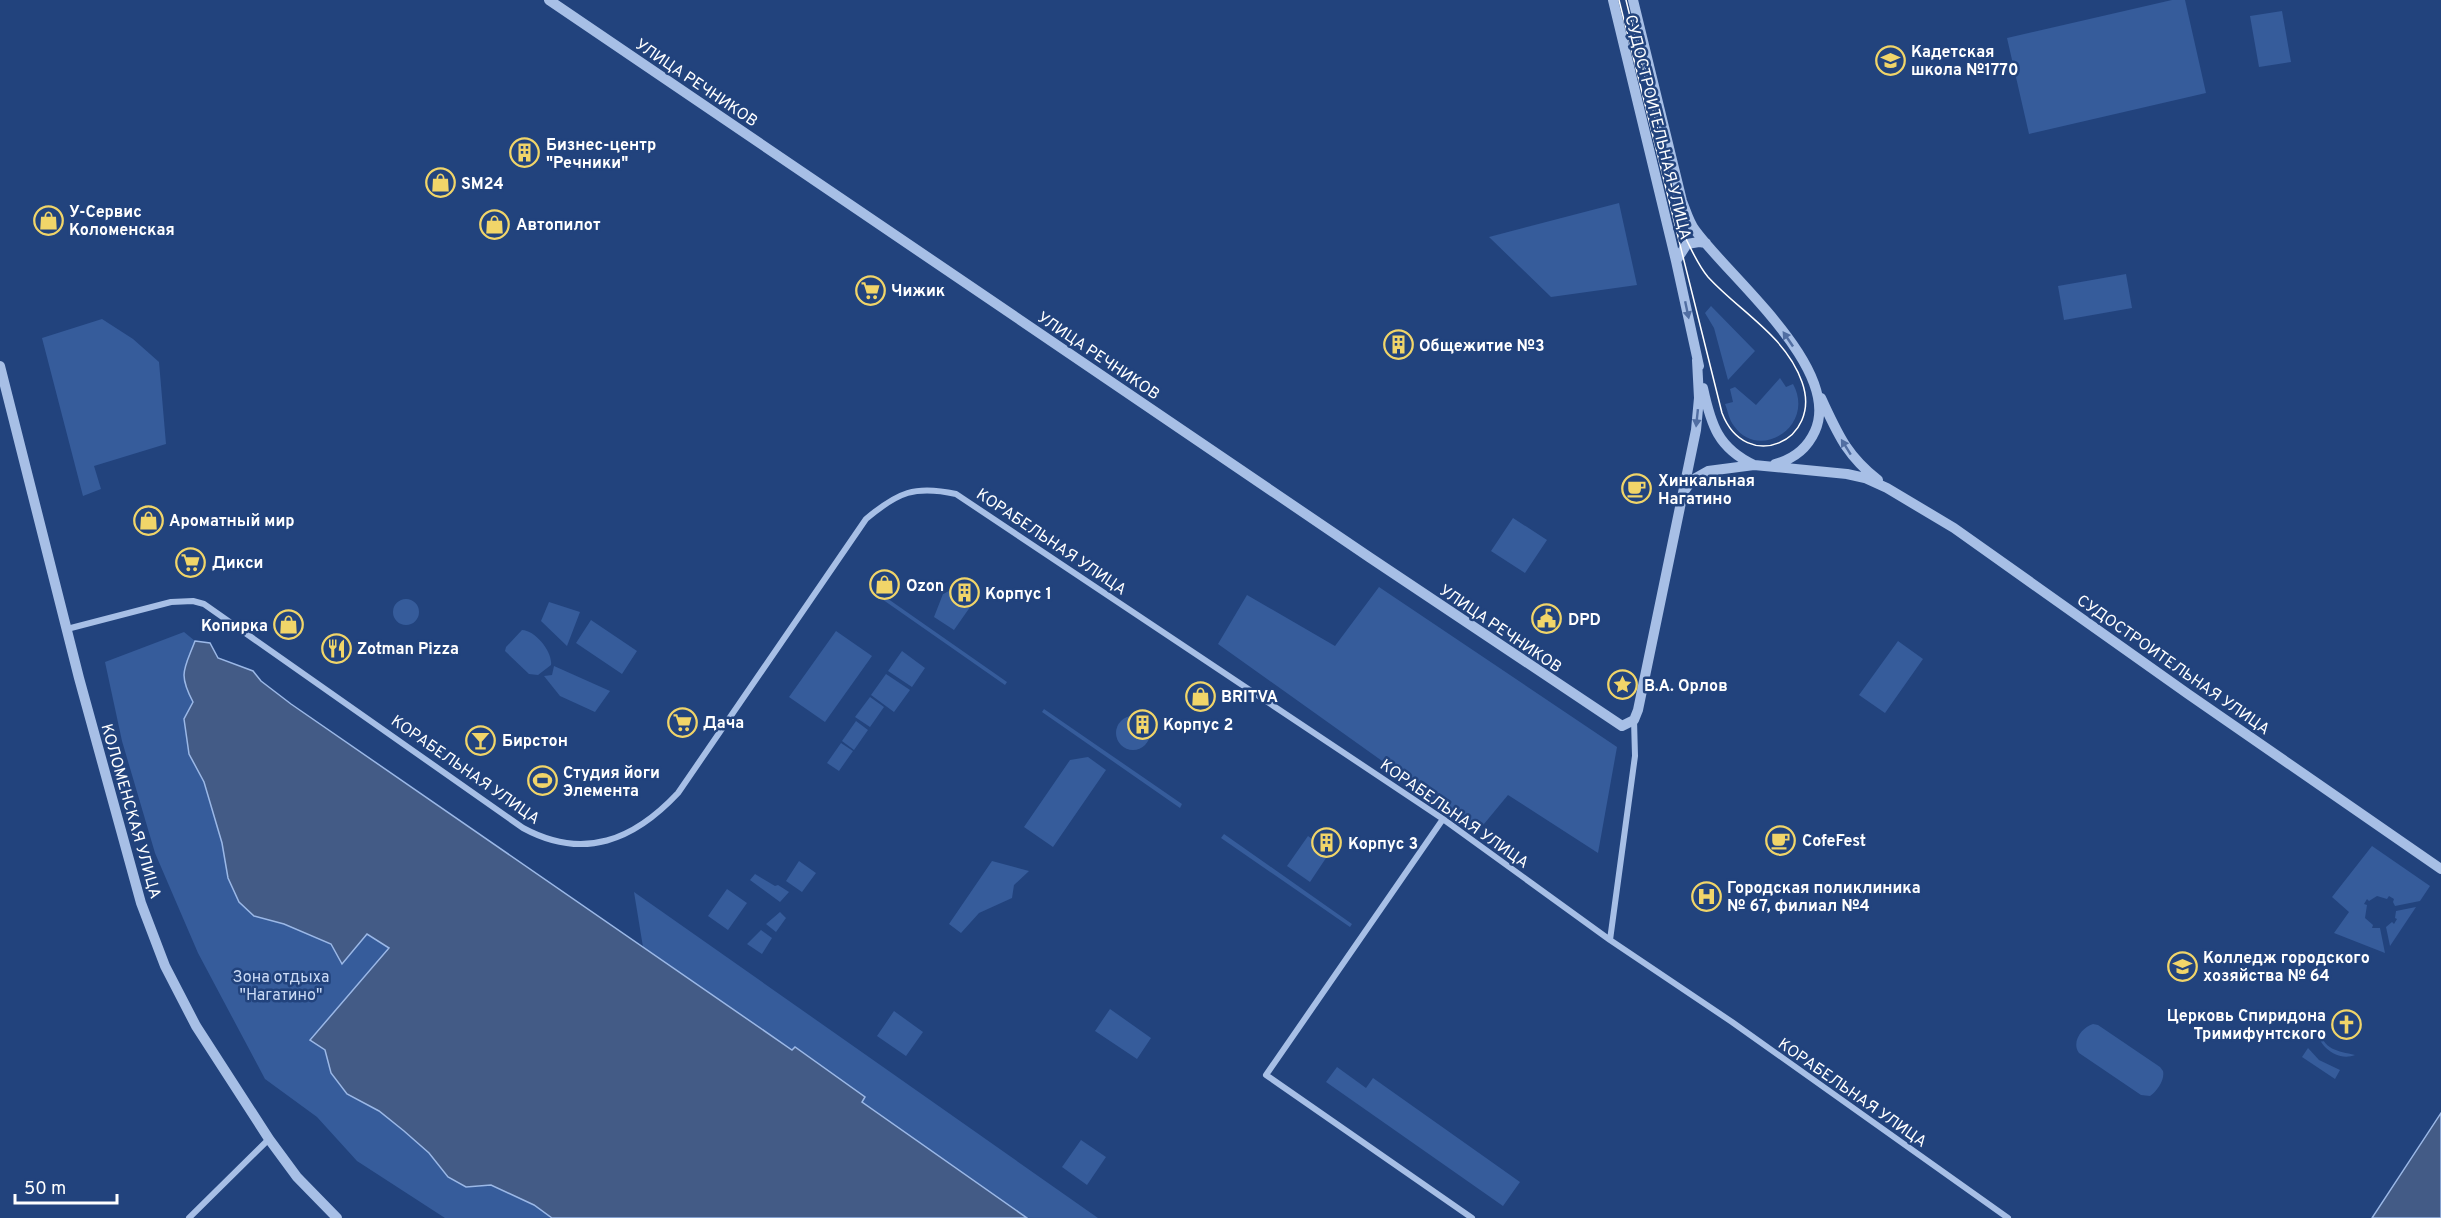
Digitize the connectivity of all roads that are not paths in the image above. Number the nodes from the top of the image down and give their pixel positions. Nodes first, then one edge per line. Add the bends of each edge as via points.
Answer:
1 (549, 0) edge
2 (1613, 0) edge
3 (1633, 0) edge
4 (1706, 243) junction
5 (1676, 261) junction
6 (1697, 360) junction
7 (0, 366) edge
8 (1817, 390) junction
9 (1755, 465) junction
10 (1768, 466) junction
11 (1887, 488) junction
12 (1681, 495) junction
13 (67, 630) junction
14 (1634, 720) junction
15 (1443, 819) junction
16 (2441, 869) edge
17 (1610, 940) junction
18 (269, 1139) junction
19 (189, 1218) edge
20 (337, 1218) edge
21 (1472, 1218) edge
22 (2008, 1218) edge

1 - 14 street, УЛИЦА РЕЧНИКОВ via 1615,723 1622,726
2 - 5 street, СУДОСТРОИТЕЛЬНАЯ УЛИЦА
3 - 4 street, СУДОСТРОИТЕЛЬНАЯ УЛИЦА via 1682,201
4 - 5 street via 1687,244
8 -> 4 street, СУДОСТРОИТЕЛЬНАЯ УЛИЦА via 1773,318
5 -> 6 street, СУДОСТРОИТЕЛЬНАЯ УЛИЦА
6 - 9 street via 1716,433 1739,458
6 -> 12 street via 1696,429
7 - 13 street, КОЛОМЕНСКАЯ УЛИЦА
8 - 10 street, СУДОСТРОИТЕЛЬНАЯ УЛИЦА via 1818,424 1812,438 1788,461
11 -> 8 street via 1847,451
9 - 10 street
9 - 12 street via 1708,471 1692,480
10 - 11 street via 1846,474
11 - 16 street, СУДОСТРОИТЕЛЬНАЯ УЛИЦА via 1954,528
12 - 14 street
13 - 15 street, КОРАБЕЛЬНАЯ УЛИЦА via 171,602 204,604 523,828 553,840 596,843 637,829 678,793 866,519 890,499 911,491 934,489 956,494 976,506
13 - 18 street, КОЛОМЕНСКАЯ УЛИЦА via 141,903 165,966 196,1026
14 - 17 street via 1635,756
15 - 17 street, КОРАБЕЛЬНАЯ УЛИЦА
15 - 21 street via 1266,1075
17 - 22 street, КОРАБЕЛЬНАЯ УЛИЦА
18 - 19 street
18 - 20 street, КОЛОМЕНСКАЯ УЛИЦА via 297,1177

